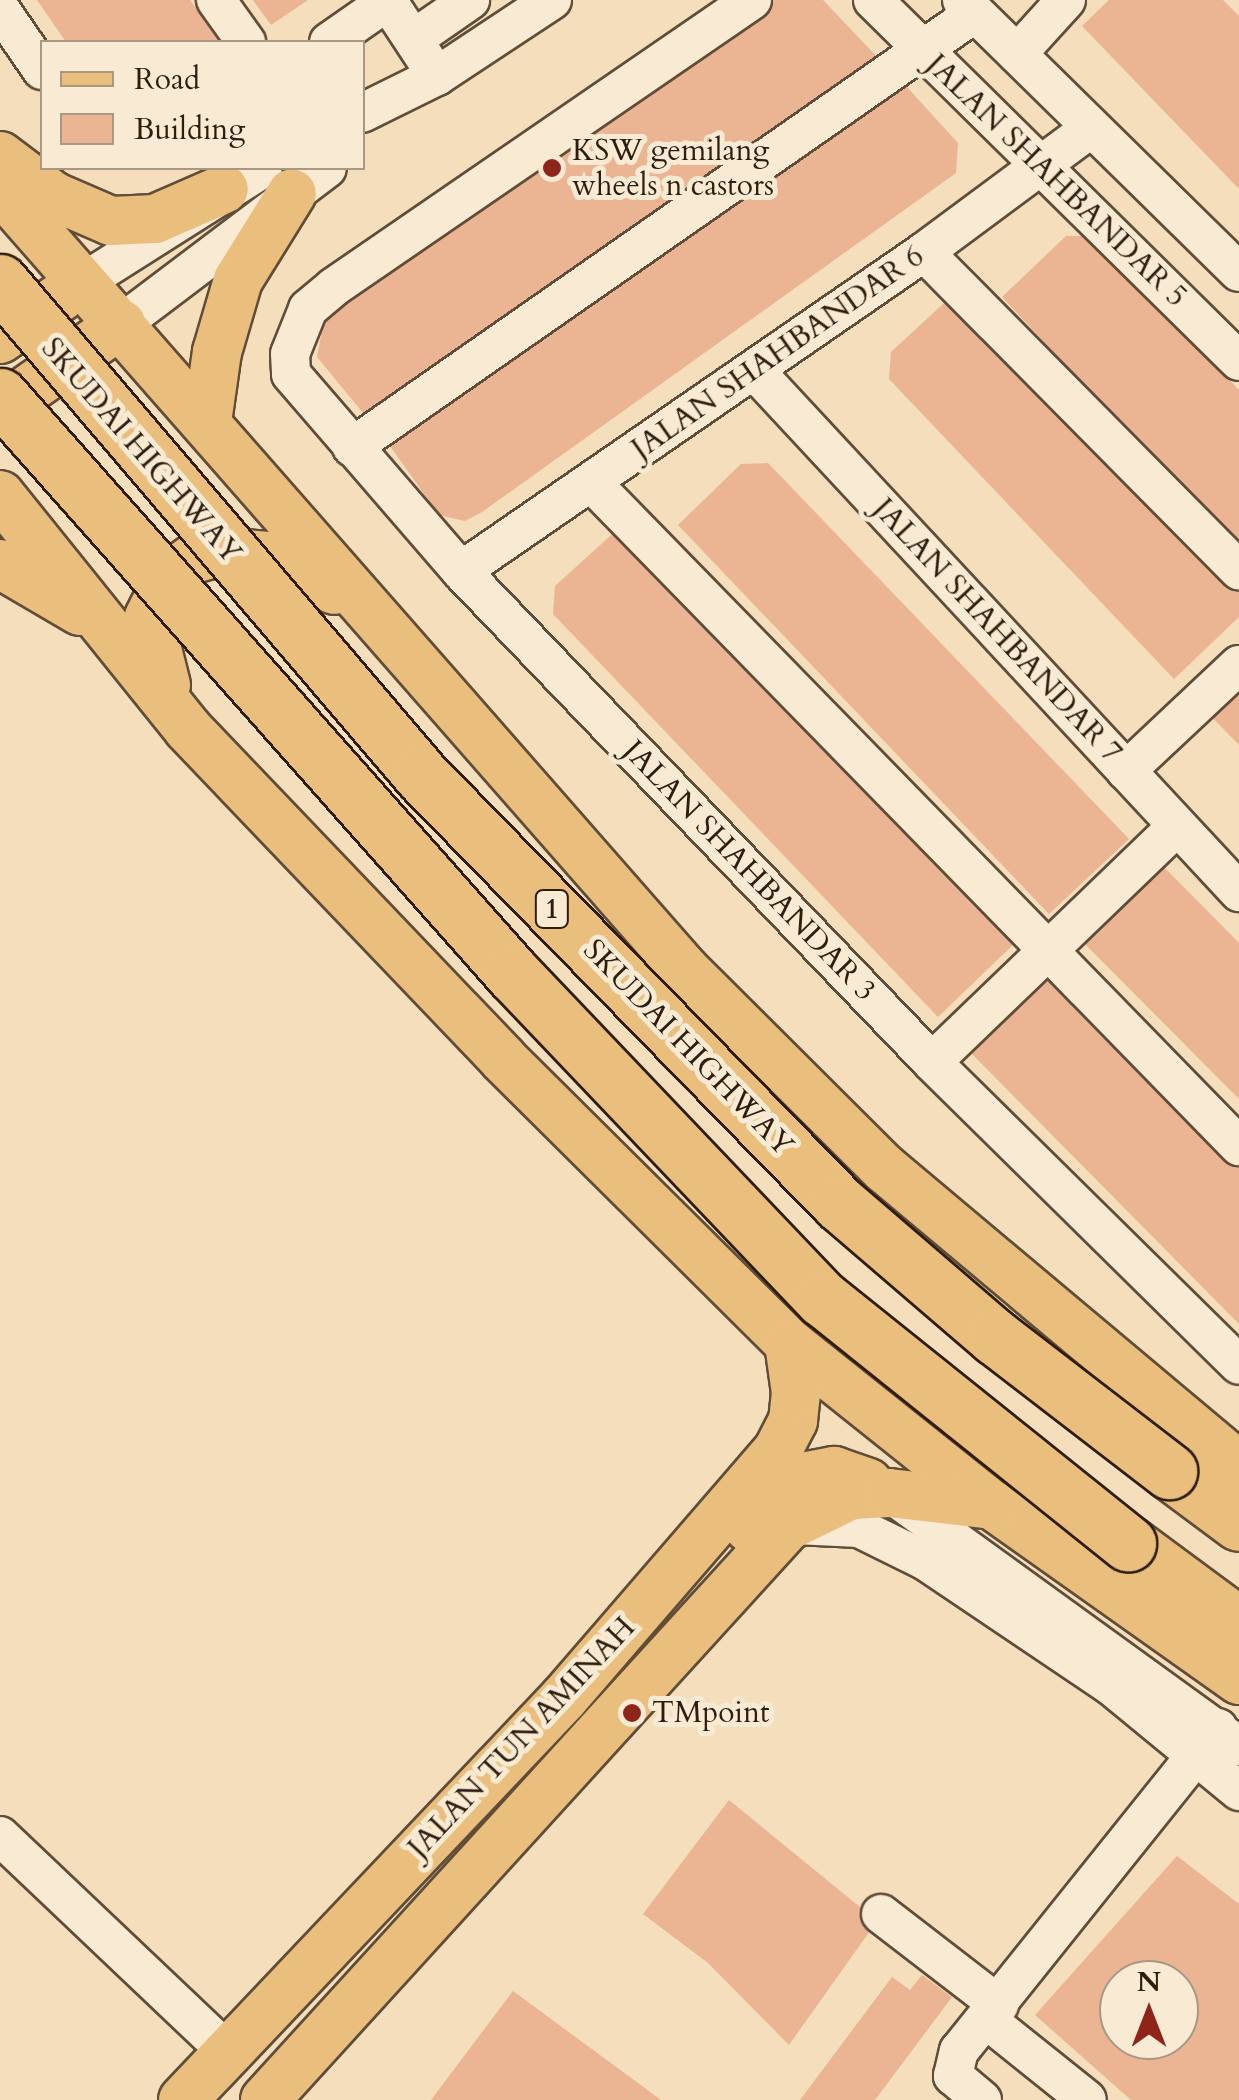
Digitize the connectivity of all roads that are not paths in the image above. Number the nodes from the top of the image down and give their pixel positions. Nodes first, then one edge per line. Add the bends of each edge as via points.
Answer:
1 (216, 0) edge
2 (470, 0) edge
3 (552, 0) edge
4 (752, 0) edge
5 (873, 0) edge
6 (1066, 0) edge
7 (388, 1) edge
8 (968, 6) edge
9 (0, 9) edge
10 (415, 38) junction
11 (245, 40) edge
12 (332, 40) edge
13 (922, 50) junction
14 (1017, 54) junction
15 (40, 67) edge
16 (437, 76) junction
17 (365, 112) edge
18 (1090, 128) junction
19 (365, 139) edge
20 (0, 156) edge
21 (1042, 166) junction
22 (276, 179) edge
23 (0, 189) edge
24 (924, 252) junction
25 (1239, 272) edge
26 (0, 282) edge
27 (82, 282) junction
28 (121, 324) junction
29 (0, 339) edge
30 (1239, 361) edge
31 (754, 370) junction
32 (0, 396) edge
33 (0, 410) edge
34 (207, 422) junction
35 (352, 447) junction
36 (591, 482) junction
37 (0, 495) edge
38 (0, 564) edge
39 (1239, 570) edge
40 (460, 572) junction
41 (386, 630) junction
42 (112, 631) junction
43 (1239, 665) edge
44 (188, 729) junction
45 (1126, 771) junction
46 (1178, 826) junction
47 (1239, 892) edge
48 (1046, 949) junction
49 (932, 1062) junction
50 (1239, 1146) edge
51 (789, 1343) junction
52 (1239, 1364) edge
53 (1239, 1466) edge
54 (889, 1493) junction
55 (992, 1505) junction
56 (1239, 1524) edge
57 (788, 1526) junction
58 (1239, 1626) edge
59 (1239, 1680) edge
60 (564, 1698) junction
61 (1218, 1742) edge
62 (1239, 1791) edge
63 (0, 1836) edge
64 (881, 1914) dead end
65 (993, 2012) junction
66 (228, 2052) junction
67 (182, 2100) edge
68 (264, 2100) edge
69 (982, 2100) edge
70 (1087, 2100) edge

1 - 11 street
2 - 10 street
3 - 16 street
4 - 35 street, JALAN SHAHBANDAR 3 via 308,309 290,354 291,374
5 - 13 street, JALAN SHAHBANDAR 5
6 - 14 street
7 - 10 street
7 - 12 street
8 - 13 street
8 - 14 street
9 - 15 street
10 - 16 street
13 - 21 street, JALAN SHAHBANDAR 5
13 - 35 street
14 - 18 street
16 - 17 street
16 - 19 street
18 - 21 street, JALAN SHAHBANDAR 6
18 - 25 street
20 - 22 main road via 53,196 110,220 155,220
21 - 24 street, JALAN SHAHBANDAR 6
21 - 30 street, JALAN SHAHBANDAR 5
22 - 27 street
22 - 28 street
22 - 34 main road via 216,352
23 - 27 main road
24 - 31 street, JALAN SHAHBANDAR 6
24 - 39 street
26 - 56 highway, SKUDAI HIGHWAY / 1, bridge via 421,775 839,1203 995,1337
27 - 28 main road
27 - 29 main road
28 - 33 main road
28 - 34 main road
31 - 36 street, JALAN SHAHBANDAR 6
31 - 45 street, JALAN SHAHBANDAR 7
32 - 58 highway, 1, bridge via 513,974 822,1298
34 - 41 main road
35 - 40 street, JALAN SHAHBANDAR 3
36 - 40 street, JALAN SHAHBANDAR 6
36 - 48 street
37 - 42 main road
38 - 42 main road
40 - 49 street, JALAN SHAHBANDAR 3
41 - 44 main road via 280,556 220,552 193,560 170,575 150,617 157,667
41 - 53 main road via 685,970 885,1169
42 - 44 main road
43 - 45 street
44 - 51 main road via 503,1059
45 - 46 street, JALAN SHAHBANDAR 7
46 - 47 street, JALAN SHAHBANDAR 7
46 - 48 street
48 - 49 street
48 - 50 street
49 - 52 street, JALAN SHAHBANDAR 3
51 - 55 main road
51 - 60 main road, JALAN TUN AMINAH via 796,1393 793,1421 778,1450
54 - 55 main road, JALAN TUN AMINAH
54 - 57 main road, JALAN TUN AMINAH via 825,1503
54 - 60 main road via 834,1471 802,1477 629,1656
54 - 61 street via 959,1537
55 - 59 main road
57 - 61 street via 858,1528 926,1561
57 - 68 main road, JALAN TUN AMINAH
60 - 66 main road, JALAN TUN AMINAH
61 - 62 street
61 - 65 street
63 - 66 street
64 - 65 street
65 - 69 street via 952,2063 953,2076
65 - 70 street
66 - 67 main road, JALAN TUN AMINAH

